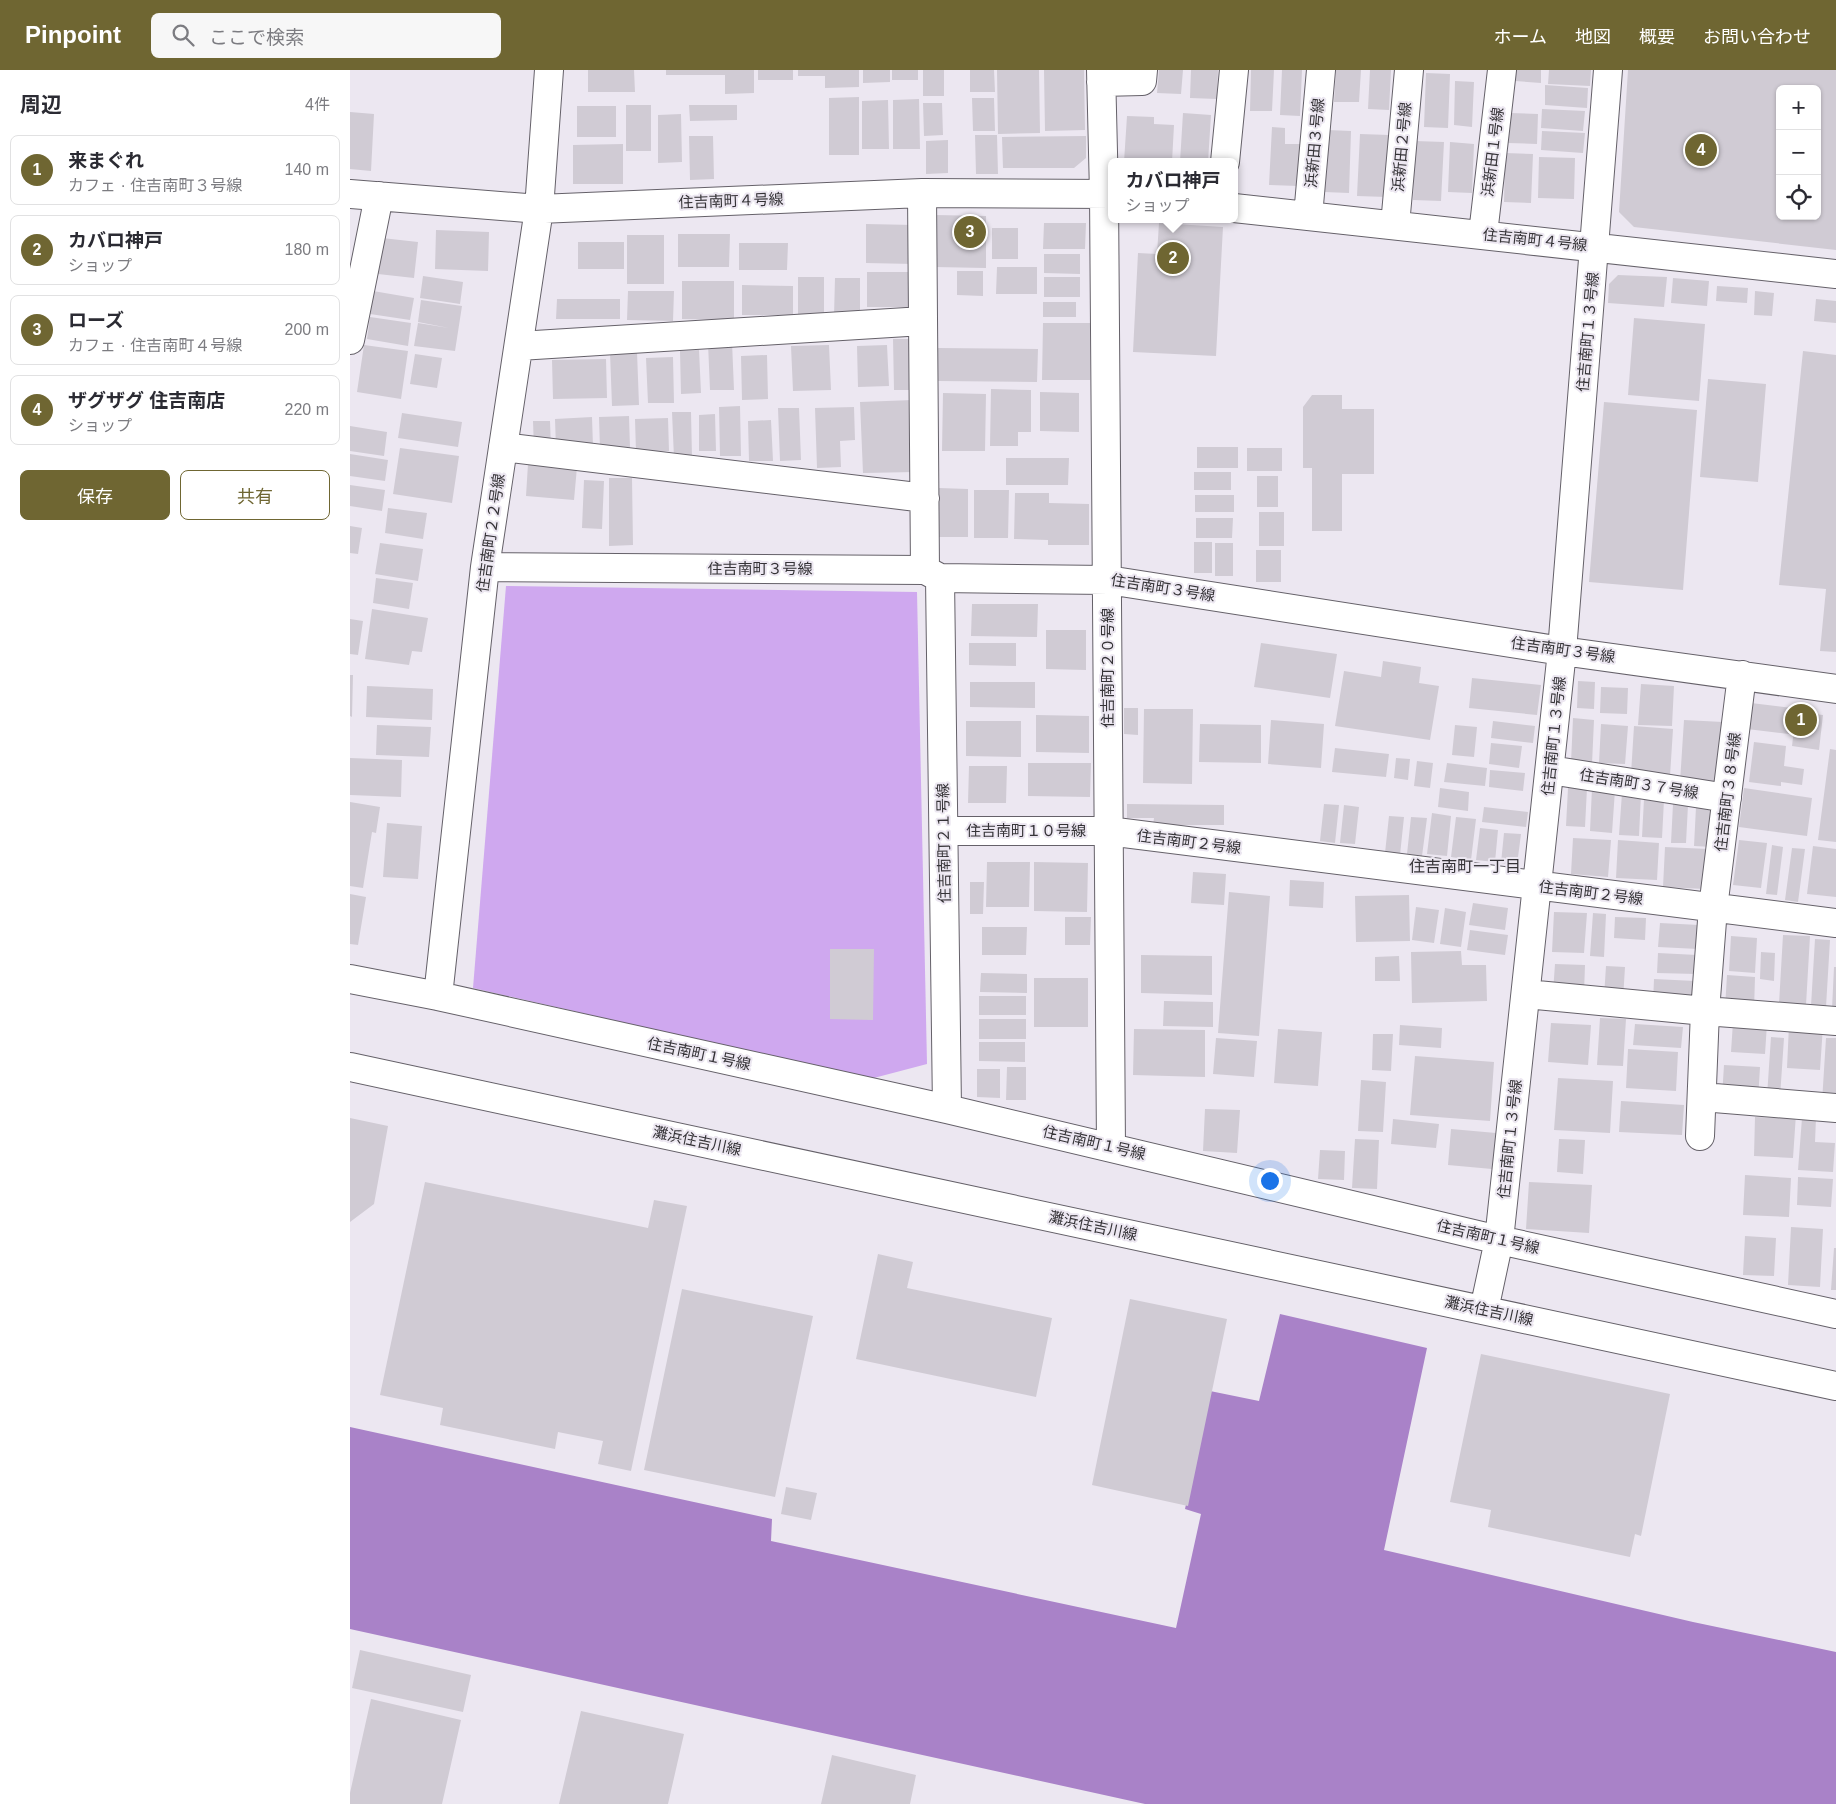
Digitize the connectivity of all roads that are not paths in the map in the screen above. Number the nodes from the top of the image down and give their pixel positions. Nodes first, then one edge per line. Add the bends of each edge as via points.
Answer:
1 (550, 70) edge
2 (1143, 70) edge
3 (1234, 70) edge
4 (1322, 70) edge
5 (1409, 70) edge
6 (1502, 70) edge
7 (1608, 70) edge
8 (1101, 76) edge
9 (1225, 158) edge
10 (922, 193) junction
11 (350, 194) edge
12 (1108, 194) edge
13 (379, 196) junction
14 (1238, 208) edge
15 (539, 209) junction
16 (1308, 216) junction
17 (1395, 225) junction
18 (1484, 234) junction
19 (1594, 247) junction
20 (1836, 274) edge
21 (923, 321) junction
22 (350, 340) edge
23 (518, 346) junction
24 (503, 447) junction
25 (925, 498) junction
26 (485, 567) junction
27 (932, 574) junction
28 (1108, 580) junction
29 (1562, 651) junction
30 (1742, 675) junction
31 (1836, 689) edge
32 (1550, 770) junction
33 (1727, 798) junction
34 (944, 831) junction
35 (1108, 831) junction
36 (1538, 887) junction
37 (1713, 908) junction
38 (1836, 923) edge
39 (350, 979) edge
40 (1526, 994) junction
41 (438, 996) junction
42 (1705, 1011) junction
43 (1836, 1021) edge
44 (350, 1067) edge
45 (1702, 1097) junction
46 (1836, 1108) edge
47 (947, 1109) junction
48 (1700, 1136) dead end
49 (1111, 1146) junction
50 (1499, 1240) junction
51 (1484, 1310) junction
52 (1836, 1314) edge
53 (1836, 1386) edge

1 - 15 street, 住吉南町２２号線
2 - 8 street via 1142,81
3 - 9 street
4 - 16 street, 浜新田３号線
5 - 17 street, 浜新田２号線
6 - 18 street, 浜新田１号線
7 - 19 street, 住吉南町１３号線
8 - 12 street, 住吉南町２０号線
10 - 12 street, 住吉南町４号線
10 - 15 street, 住吉南町４号線
10 - 21 street, 住吉南町２１号線
11 - 13 street, 住吉南町４号線
12 - 28 street, 住吉南町２０号線
13 - 15 street, 住吉南町４号線
13 - 22 street
14 - 16 street, 住吉南町４号線
15 - 23 street, 住吉南町２２号線
16 - 17 street, 住吉南町４号線
17 - 18 street, 住吉南町４号線
18 - 19 street, 住吉南町４号線
19 - 20 street, 住吉南町４号線
19 - 29 street, 住吉南町１３号線
21 - 23 street
21 - 25 street, 住吉南町２１号線
23 - 24 street, 住吉南町２２号線
24 - 25 street
24 - 26 street, 住吉南町２２号線
25 - 27 street, 住吉南町２１号線
26 - 27 street, 住吉南町３号線
26 - 41 street, 住吉南町２２号線
27 - 28 street, 住吉南町３号線
27 - 34 street, 住吉南町２１号線
28 - 29 street, 住吉南町３号線
28 - 35 street, 住吉南町２０号線
29 - 30 street, 住吉南町３号線
29 - 32 street, 住吉南町１３号線
30 - 31 street, 住吉南町３号線
30 - 33 street, 住吉南町３８号線
32 - 33 street, 住吉南町３７号線
32 - 36 street, 住吉南町１３号線
33 - 37 street, 住吉南町３８号線
34 - 35 street, 住吉南町１０号線
34 - 47 street, 住吉南町２１号線
35 - 36 street, 住吉南町２号線
35 - 49 street, 住吉南町２０号線
36 - 37 street, 住吉南町２号線
36 - 40 street, 住吉南町１３号線
37 - 38 street, 住吉南町２号線
37 - 42 street, 住吉南町３８号線
39 - 41 street, 住吉南町１号線
40 - 42 street
40 - 50 street, 住吉南町１３号線
41 - 47 street, 住吉南町１号線
42 - 43 street
42 - 45 street, 住吉南町３８号線
44 - 51 street, 灘浜住吉川線
45 - 46 street
45 - 48 street, 住吉南町３８号線
47 - 49 street, 住吉南町１号線
49 - 50 street, 住吉南町１号線
50 - 51 street, 住吉南町１３号線
50 - 52 street, 住吉南町１号線
51 - 53 street, 灘浜住吉川線

